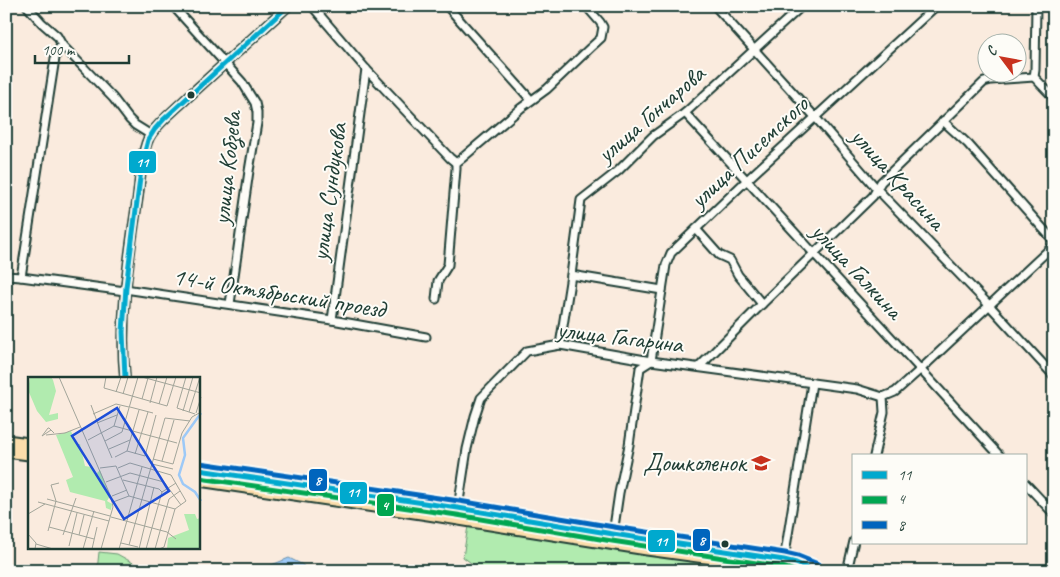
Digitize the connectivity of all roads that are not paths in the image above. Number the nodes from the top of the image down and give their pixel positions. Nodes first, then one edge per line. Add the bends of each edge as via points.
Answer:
1 (27, 6) edge
2 (173, 6) edge
3 (288, 6) edge
4 (312, 6) edge
5 (447, 6) edge
6 (586, 6) edge
7 (715, 6) edge
8 (802, 6) edge
9 (936, 6) edge
10 (1036, 6) edge
11 (62, 45) junction
12 (754, 50) junction
13 (224, 63) junction
14 (366, 69) junction
15 (1034, 77) junction
16 (1054, 98) edge
17 (531, 100) junction
18 (685, 112) junction
19 (816, 118) junction
20 (943, 121) junction
21 (150, 135) junction
22 (456, 163) junction
23 (746, 180) junction
24 (877, 189) junction
25 (696, 229) junction
26 (1054, 241) edge
27 (1054, 245) edge
28 (813, 253) junction
29 (571, 275) junction
30 (6, 276) edge
31 (21, 277) junction
32 (125, 290) junction
33 (662, 290) junction
34 (436, 299) dead end
35 (230, 304) junction
36 (762, 304) junction
37 (989, 305) junction
38 (332, 320) junction
39 (426, 337) dead end
40 (560, 344) junction
41 (651, 361) junction
42 (699, 367) junction
43 (921, 369) junction
44 (1054, 376) edge
45 (125, 377) edge
46 (812, 383) junction
47 (883, 398) junction
48 (6, 441) edge
49 (28, 444) edge
50 (6, 451) edge
51 (28, 454) edge
52 (874, 454) edge
53 (998, 454) edge
54 (200, 470) edge
55 (200, 480) edge
56 (1028, 486) edge
57 (458, 508) junction
58 (1054, 514) edge
59 (613, 534) junction
60 (853, 544) edge
61 (787, 566) edge
62 (815, 571) edge
63 (847, 571) edge

1 - 11 street
2 - 13 street, улица Кобзева
3 - 13 street
4 - 14 street
5 - 17 street
6 - 17 street via 603,27 601,38
7 - 12 street, улица Красина
8 - 12 street, улица Гончарова
9 - 19 street, улица Писемского
10 - 15 street
11 - 21 street via 114,98 135,125
11 - 31 street via 56,52
12 - 18 street, улица Гончарова
12 - 19 street, улица Красина
13 - 21 street
13 - 35 street, улица Кобзева via 242,82 257,112
14 - 22 street
14 - 38 street, улица Сундукова
15 - 16 street
15 - 20 street via 984,82
17 - 22 street
18 - 23 street, улица Галкина
18 - 29 street, улица Гончарова via 653,136 618,172 581,200
19 - 23 street, улица Писемского
19 - 24 street, улица Красина
20 - 24 street
20 - 26 street via 968,144
21 - 32 street via 142,165
22 - 34 street via 448,265 438,281
23 - 25 street, улица Писемского
23 - 28 street, улица Галкина
24 - 28 street
24 - 37 street, улица Красина
25 - 33 street, улица Писемского via 671,253
25 - 36 street via 719,256 730,260
27 - 37 street
28 - 36 street
28 - 43 street, улица Галкина
29 - 33 street
29 - 40 street, улица Гончарова
30 - 31 street, 14-й Октябрьский проезд
31 - 32 street, 14-й Октябрьский проезд
32 - 35 street, 14-й Октябрьский проезд
32 - 45 street
33 - 41 street, улица Писемского
35 - 38 street, 14-й Октябрьский проезд
36 - 42 street
37 - 43 street
37 - 44 street, улица Красина
38 - 39 street, 14-й Октябрьский проезд
40 - 41 street, улица Гагарина
40 - 57 street, улица Гагарина via 527,351 481,398 467,449
41 - 42 street, улица Гагарина
41 - 59 street via 640,368
42 - 46 street, улица Гагарина
43 - 47 street via 895,392
43 - 53 street, улица Галкина
46 - 47 street, улица Гагарина via 857,389
46 - 61 street
47 - 52 street via 884,412
48 - 49 main road
50 - 51 main road
54 - 57 main road
55 - 61 main road via 647,549
56 - 58 street
57 - 59 main road
59 - 61 main road
60 - 63 street
61 - 62 main road

